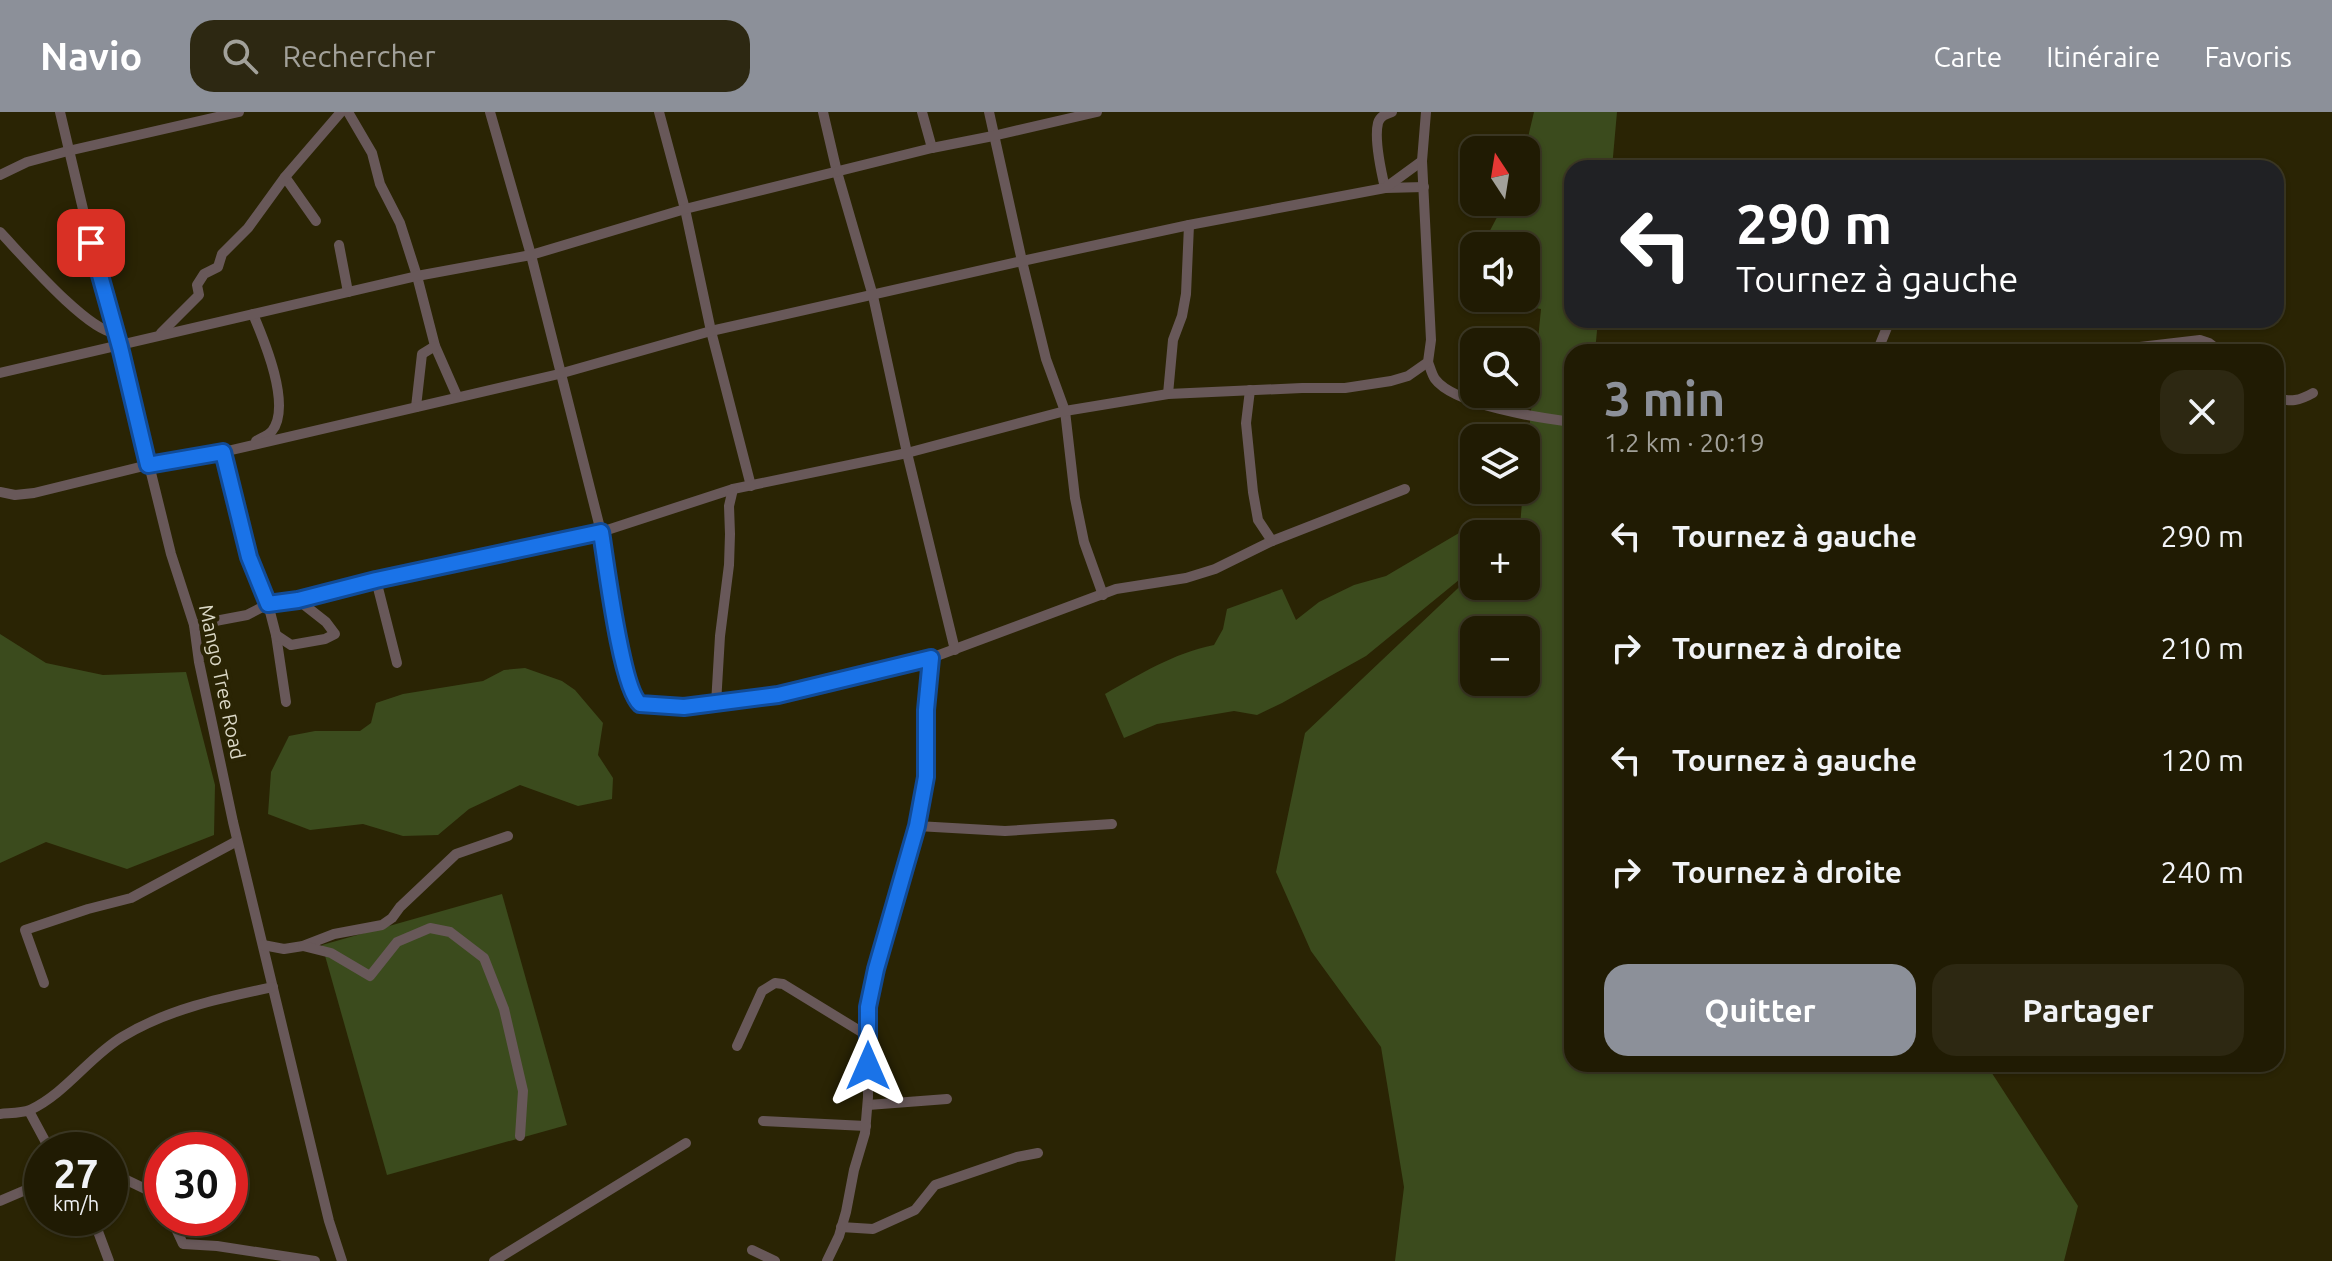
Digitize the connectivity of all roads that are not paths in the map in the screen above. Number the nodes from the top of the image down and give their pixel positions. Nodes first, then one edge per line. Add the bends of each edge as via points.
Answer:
1 (60, 112) edge
2 (239, 112) edge
3 (341, 112) edge
4 (348, 112) edge
5 (490, 112) edge
6 (659, 112) edge
7 (823, 112) edge
8 (922, 112) edge
9 (989, 112) edge
10 (1097, 112) edge
11 (1392, 112) edge
12 (1426, 112) edge
13 (993, 136) junction
14 (932, 148) junction
15 (68, 151) junction
16 (1422, 161) junction
17 (837, 172) junction
18 (0, 175) edge
19 (285, 177) junction
20 (1424, 187) junction
21 (1385, 188) junction
22 (685, 209) junction
23 (316, 221) dead end
24 (1189, 225) junction
25 (0, 232) edge
26 (339, 245) dead end
27 (531, 255) junction
28 (1022, 261) junction
29 (417, 276) junction
30 (348, 292) junction
31 (873, 296) junction
32 (253, 314) junction
33 (711, 331) junction
34 (115, 333) junction
35 (159, 335) junction
36 (2166, 344) edge
37 (2210, 344) edge
38 (435, 346) junction
39 (120, 347) junction
40 (1428, 362) junction
41 (0, 373) edge
42 (559, 374) junction
43 (1250, 390) junction
44 (2313, 393) dead end
45 (1168, 394) junction
46 (457, 396) junction
47 (2284, 400) edge
48 (416, 407) junction
49 (1065, 411) junction
50 (1564, 420) edge
51 (251, 445) junction
52 (223, 452) junction
53 (907, 453) junction
54 (148, 465) junction
55 (751, 486) junction
56 (733, 489) junction
57 (1405, 489) dead end
58 (0, 492) edge
59 (601, 532) junction
60 (1272, 541) junction
61 (376, 580) junction
62 (1103, 595) junction
63 (298, 600) junction
64 (268, 604) junction
65 (194, 625) junction
66 (276, 635) junction
67 (955, 650) junction
68 (931, 658) junction
69 (397, 663) dead end
70 (286, 702) dead end
71 (716, 704) junction
72 (1112, 824) dead end
73 (917, 826) junction
74 (508, 836) dead end
75 (237, 841) junction
76 (263, 945) junction
77 (303, 946) junction
78 (44, 983) dead end
79 (273, 987) junction
80 (868, 1036) junction
81 (737, 1046) dead end
82 (947, 1099) dead end
83 (868, 1105) junction
84 (29, 1111) junction
85 (0, 1114) edge
86 (763, 1121) dead end
87 (866, 1126) junction
88 (39, 1132) edge
89 (520, 1136) dead end
90 (686, 1143) dead end
91 (1038, 1153) dead end
92 (24, 1191) edge
93 (0, 1201) edge
94 (841, 1227) junction
95 (100, 1236) edge
96 (179, 1236) edge
97 (752, 1250) dead end
98 (109, 1261) edge
99 (314, 1261) edge
100 (342, 1261) edge
101 (494, 1261) edge
102 (775, 1261) edge
103 (827, 1261) edge

1 - 15 street, Mango Tree Road
2 - 15 street
3 - 19 street
4 - 29 street via 372,153
5 - 27 street
6 - 22 street
7 - 17 street
8 - 14 street
9 - 13 street
10 - 13 street
11 - 21 street via 1378,123
12 - 16 street
13 - 14 street
13 - 28 street
14 - 17 street
15 - 18 street
15 - 34 street, Mango Tree Road
16 - 20 street
16 - 21 street
17 - 22 street
17 - 31 street
19 - 23 street
19 - 35 street via 222,254 218,267 204,274 197,285 199,295
20 - 21 street
20 - 40 street
21 - 24 street
22 - 27 street
22 - 33 street
24 - 28 street
24 - 45 street via 1186,294 1173,340
25 - 34 street via 82,314
26 - 30 street
27 - 29 street
27 - 42 street
28 - 31 street
28 - 49 street
29 - 30 street
29 - 38 street
30 - 32 street
31 - 33 street
31 - 53 street
32 - 35 street
32 - 51 street via 280,407 273,430
33 - 42 street
33 - 55 street
34 - 39 street, Mango Tree Road
35 - 39 street
36 - 37 street
38 - 46 street
38 - 48 street via 422,354
39 - 41 street
39 - 54 street, Mango Tree Road
40 - 43 street via 1391,381 1345,388
40 - 50 street via 1435,380 1459,397
42 - 46 street
42 - 59 street
43 - 45 street
43 - 60 street via 1246,423 1253,492 1258,520
44 - 47 street via 2299,401
45 - 49 street
46 - 48 street
48 - 51 street
49 - 53 street
49 - 62 street via 1084,542
51 - 52 street
52 - 54 street
52 - 64 street via 249,557
53 - 55 street
53 - 67 street
54 - 58 street via 34,493
54 - 65 street, Mango Tree Road
55 - 56 street
56 - 59 street
56 - 71 street
57 - 60 street
59 - 61 street
59 - 71 street via 613,612 635,701 650,706
60 - 62 street via 1215,569
61 - 63 street
61 - 69 street
62 - 67 street
63 - 64 street
63 - 66 street via 335,634 291,645
64 - 65 street via 247,615
64 - 66 street
65 - 75 street, Mango Tree Road
66 - 70 street
67 - 68 street
68 - 71 street via 778,695
68 - 73 street via 927,762
72 - 73 street via 1005,831
73 - 80 street via 876,969
74 - 77 street via 456,854 386,923
75 - 76 street, Mango Tree Road
75 - 78 street via 131,898 25,930
76 - 77 street
76 - 79 street, Mango Tree Road
77 - 89 street via 331,953 370,976 397,942 430,928 450,932 476,950 504,1009 523,1091
79 - 84 street via 148,1023 106,1047
79 - 100 street, Mango Tree Road
80 - 81 street via 775,983 762,991
80 - 83 street
82 - 83 street
83 - 87 street
84 - 85 street
84 - 88 street
86 - 87 street
87 - 94 street
90 - 101 street
91 - 94 street via 935,1185 915,1210 873,1229
92 - 93 street
94 - 103 street
95 - 98 street
96 - 99 street via 183,1244
97 - 102 street

